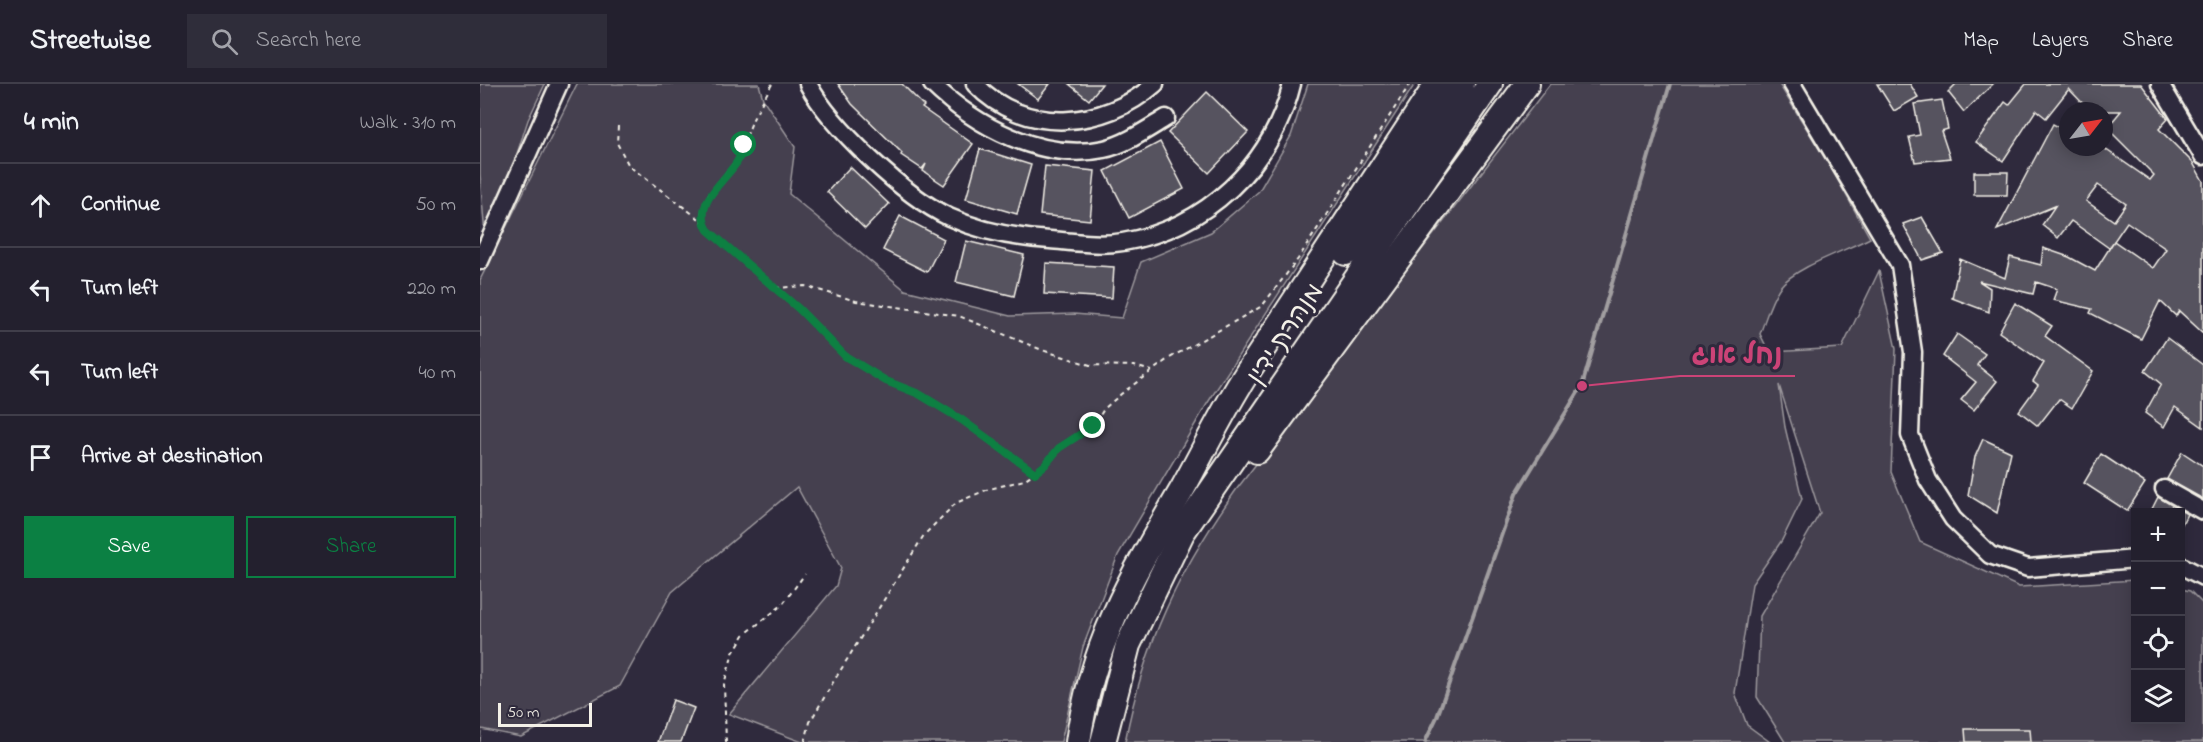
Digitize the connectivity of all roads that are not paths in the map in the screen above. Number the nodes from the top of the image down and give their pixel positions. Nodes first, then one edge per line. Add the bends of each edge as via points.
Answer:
1 (559, 84) edge
2 (808, 84) edge
3 (932, 84) edge
4 (975, 84) edge
5 (1292, 84) edge
6 (1437, 84) edge
7 (1462, 84) edge
8 (1490, 84) edge
9 (1527, 84) edge
10 (1792, 84) edge
11 (2160, 84) edge
12 (1147, 86) edge
13 (1166, 118) dead end
14 (2203, 156) edge
15 (480, 261) edge
16 (1182, 489) junction
17 (2164, 489) dead end
18 (2203, 511) edge
19 (2131, 559) edge
20 (2185, 567) edge
21 (2203, 577) edge
22 (1137, 622) junction
23 (1078, 742) edge
24 (1103, 742) edge

1 - 15 street
2 - 5 street via 873,161 921,201 986,230 1077,243 1121,242 1164,231 1217,201 1238,183 1267,147 1279,125
3 - 13 street via 977,121 1054,149 1105,149
4 - 12 street via 1006,107 1061,122 1104,115
6 - 16 highway via 1246,374
7 - 16 highway, מנהרת ידין
8 - 22 highway, מנהרת ידין via 1188,523
9 - 22 highway via 1170,565
10 - 19 street via 1900,265 1913,352 1910,435 1928,480 1953,519 1990,555 2028,568
11 - 14 street
16 - 23 highway via 1122,594 1098,650
17 - 18 street
20 - 21 street
22 - 24 highway

